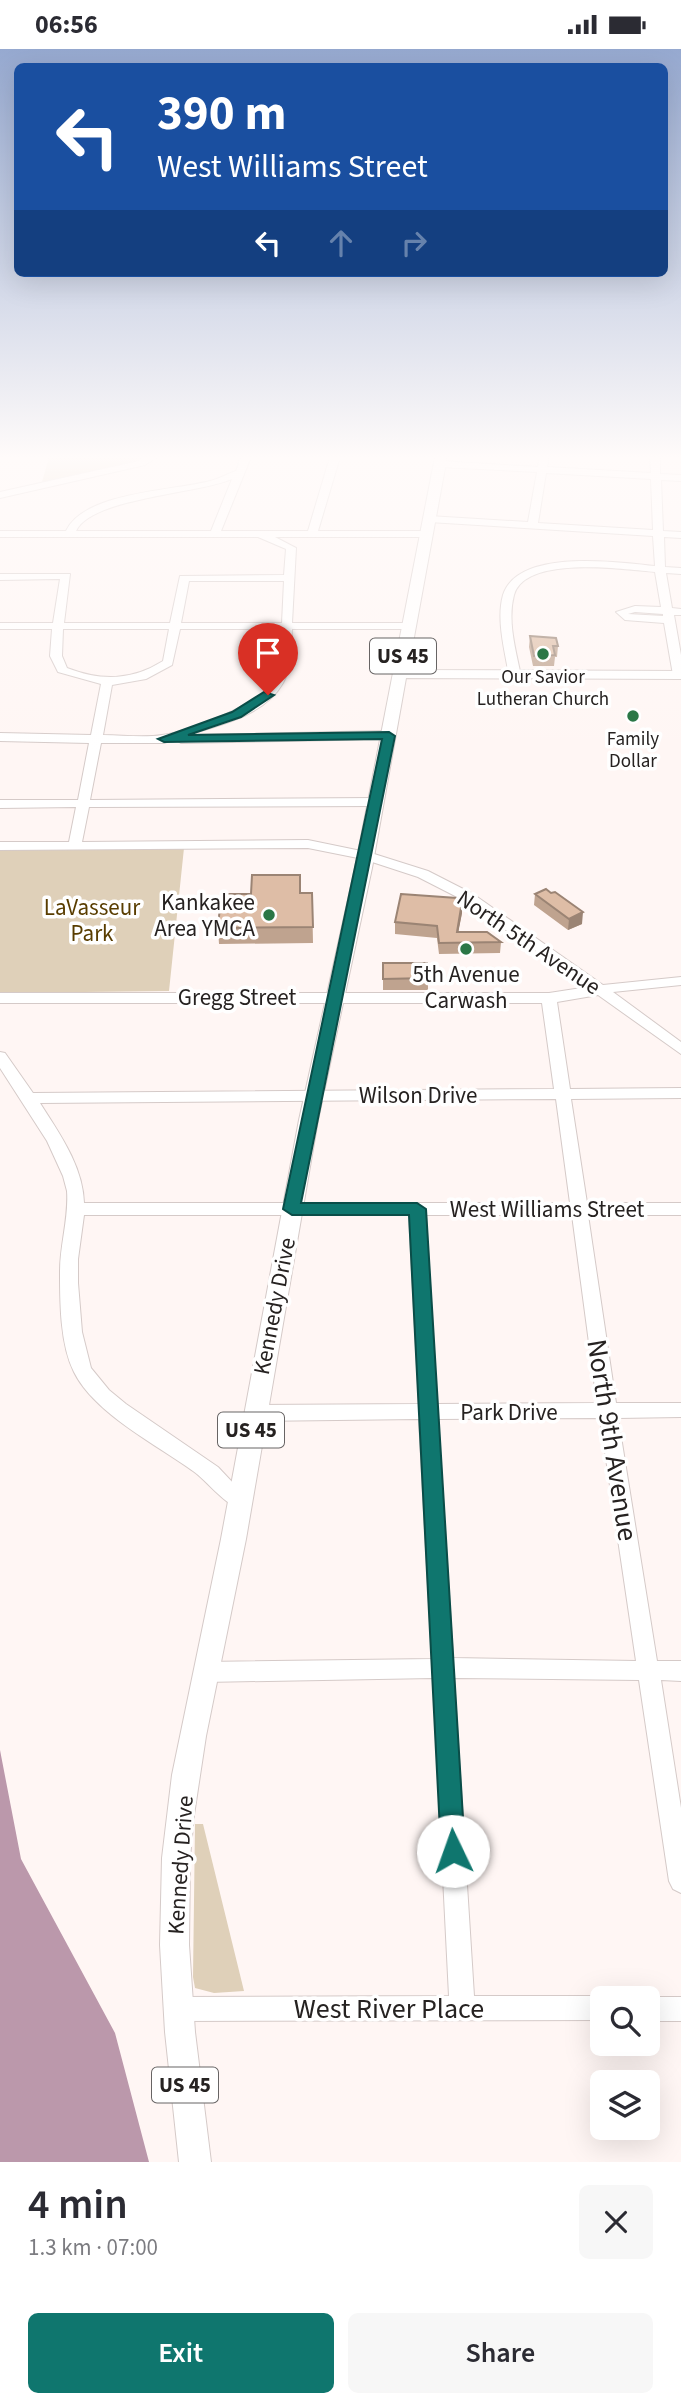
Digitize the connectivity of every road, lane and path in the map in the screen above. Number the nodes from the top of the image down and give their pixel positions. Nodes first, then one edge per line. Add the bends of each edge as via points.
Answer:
1 (290, 556) edge
2 (422, 556) edge
3 (659, 556) edge
4 (660, 570) junction
5 (681, 571) edge
6 (0, 577) edge
7 (289, 578) junction
8 (681, 613) edge
9 (667, 616) junction
10 (174, 625) junction
11 (287, 625) junction
12 (0, 626) edge
13 (60, 626) junction
14 (409, 626) junction
15 (400, 674) junction
16 (680, 675) edge
17 (515, 676) junction
18 (107, 683) junction
19 (389, 736) junction
20 (0, 737) edge
21 (164, 739) junction
22 (95, 740) junction
23 (376, 802) junction
24 (82, 803) junction
25 (0, 804) edge
26 (75, 845) junction
27 (0, 846) edge
28 (366, 856) junction
29 (681, 981) edge
30 (600, 989) junction
31 (334, 996) junction
32 (0, 997) edge
33 (549, 998) junction
34 (681, 1049) edge
35 (0, 1057) edge
36 (681, 1093) edge
37 (565, 1094) junction
38 (315, 1095) junction
39 (29, 1098) junction
40 (76, 1209) junction
41 (292, 1209) junction
42 (417, 1209) junction
43 (579, 1209) junction
44 (681, 1209) edge
45 (681, 1410) edge
46 (429, 1412) junction
47 (608, 1412) junction
48 (254, 1413) junction
49 (241, 1502) junction
50 (443, 1668) junction
51 (648, 1671) junction
52 (681, 1671) edge
53 (205, 1672) junction
54 (681, 1881) edge
55 (461, 2008) junction
56 (590, 2008) edge
57 (176, 2009) junction
58 (660, 2009) edge
59 (681, 2009) edge
60 (195, 2162) edge

1 - 7 street
2 - 14 main road, Kennedy Drive / US 45
3 - 4 street
4 - 5 street
4 - 9 street
4 - 17 street via 569,565 533,570 522,577 513,585 507,610
6 - 13 street via 66,576
7 - 10 street via 184,578
7 - 11 street
8 - 9 street
9 - 16 street
10 - 11 street
10 - 13 street
10 - 18 street via 168,663 132,680
11 - 14 street
11 - 21 street via 285,660 268,695 237,715
12 - 13 street
13 - 18 street via 56,656 62,670
14 - 15 main road, Kennedy Drive / US 45
15 - 17 main road
15 - 19 main road, Kennedy Drive / US 45
16 - 17 main road
18 - 22 street
19 - 21 street
19 - 23 main road, Kennedy Drive / US 45
20 - 22 street
21 - 22 street
22 - 24 street
23 - 24 street
23 - 28 main road, Kennedy Drive / US 45
24 - 25 street
24 - 26 street
26 - 27 street, North 5th Avenue
26 - 28 street, North 5th Avenue via 308,844
28 - 30 street, North 5th Avenue via 423,874 468,897
28 - 31 main road, Kennedy Drive / US 45
29 - 30 street, Gregg Street
30 - 33 street, Gregg Street
30 - 34 street, North 5th Avenue
31 - 32 street, Gregg Street
31 - 33 street, Gregg Street
31 - 38 main road, Kennedy Drive / US 45
33 - 37 street, North 9th Avenue
35 - 39 street
36 - 37 street, Wilson Drive
37 - 38 street, Wilson Drive
37 - 43 street, North 9th Avenue
38 - 39 street, Wilson Drive
38 - 41 main road, Kennedy Drive / US 45
39 - 40 street via 70,1175
40 - 41 street, West Williams Street
40 - 49 street via 69,1262 70,1304 82,1371 106,1399 208,1470
41 - 42 street, West Williams Street
41 - 48 main road, Kennedy Drive / US 45
42 - 43 street, West Williams Street
42 - 46 street
43 - 44 street, West Williams Street
43 - 47 street, North 9th Avenue
45 - 47 street, Park Drive
46 - 47 street, Park Drive
46 - 48 street, Park Drive
46 - 50 street
47 - 51 street, North 9th Avenue
48 - 49 main road, Kennedy Drive / US 45
49 - 53 main road, Kennedy Drive / US 45
50 - 51 street
50 - 53 street
50 - 55 street
51 - 52 street
51 - 54 street, North 9th Avenue
53 - 57 main road, Kennedy Drive / US 45 via 179,1822 174,1898
55 - 56 street, West River Place
55 - 57 street, West River Place
57 - 60 main road, Kennedy Drive / US 45
58 - 59 street

